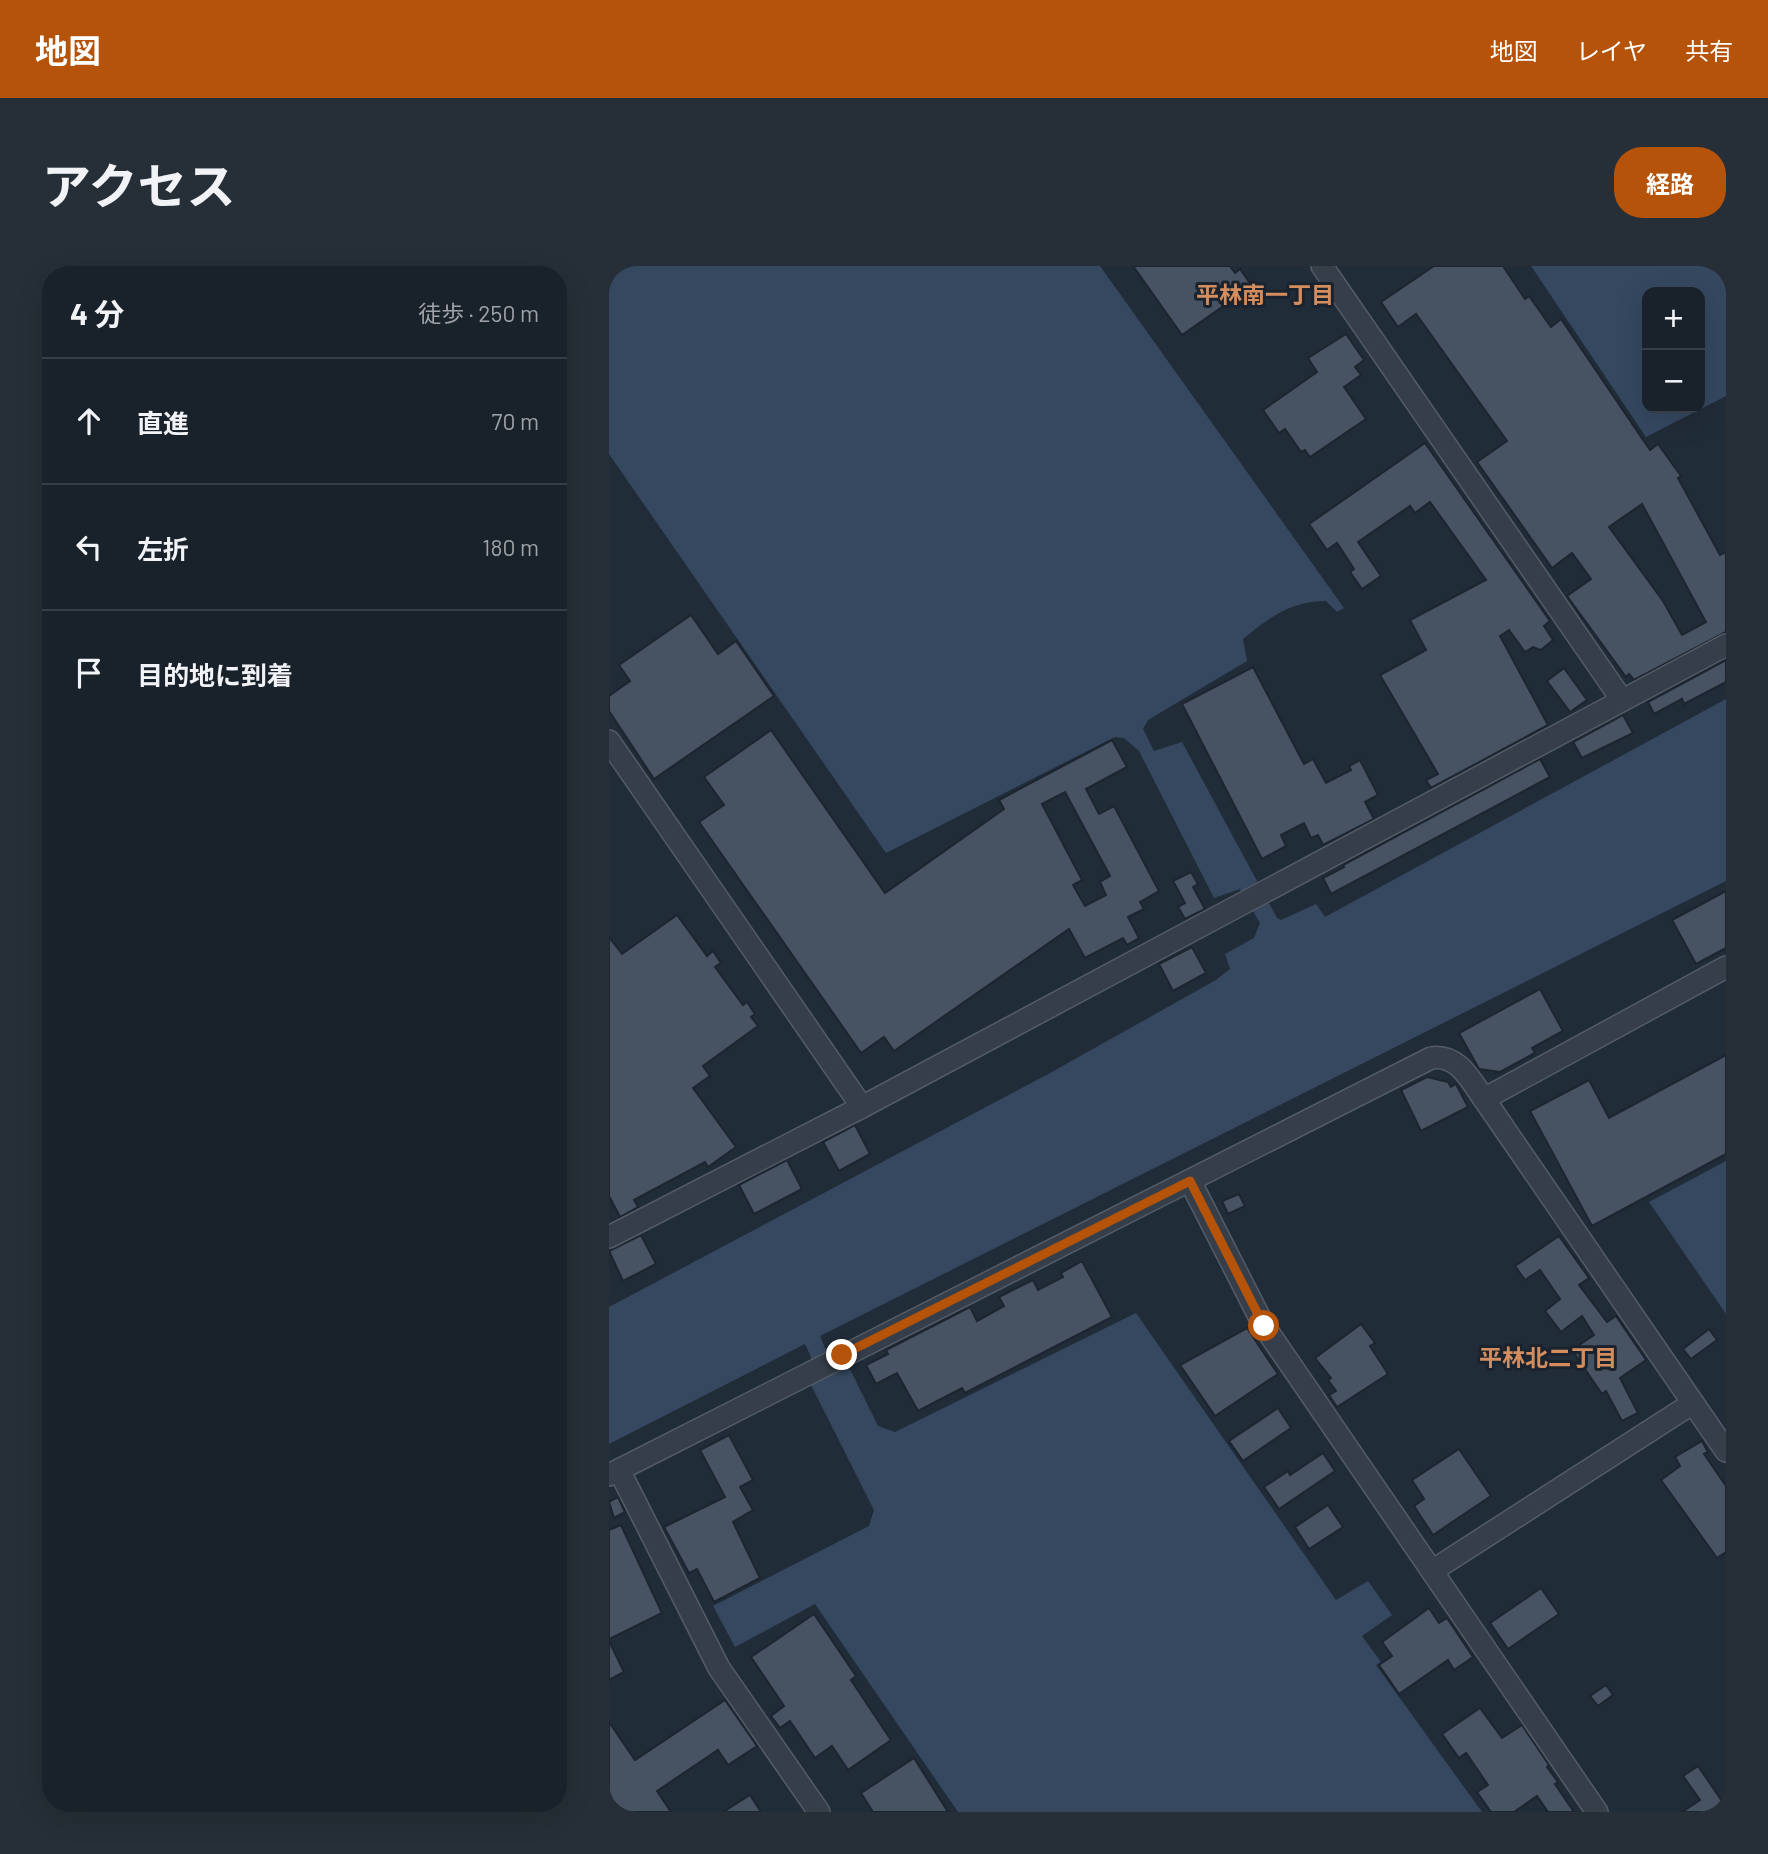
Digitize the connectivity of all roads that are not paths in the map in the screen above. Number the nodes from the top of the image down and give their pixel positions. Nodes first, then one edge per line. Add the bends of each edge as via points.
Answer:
1 (1322, 266) edge
2 (1726, 645) edge
3 (1622, 700) junction
4 (609, 741) edge
5 (1726, 967) edge
6 (1484, 1099) junction
7 (862, 1107) junction
8 (1190, 1181) junction
9 (609, 1237) edge
10 (1693, 1403) junction
11 (1726, 1451) edge
12 (614, 1473) edge
13 (1432, 1571) junction
14 (818, 1812) edge
15 (1597, 1812) edge

1 - 3 street
2 - 3 street
3 - 7 street
4 - 7 street
5 - 6 street
6 - 8 street via 1457,1063 1440,1056 1431,1058
6 - 10 street
7 - 9 street
8 - 12 street
8 - 13 street via 1264,1326
10 - 11 street
10 - 13 street
12 - 14 street via 719,1668
13 - 15 street

